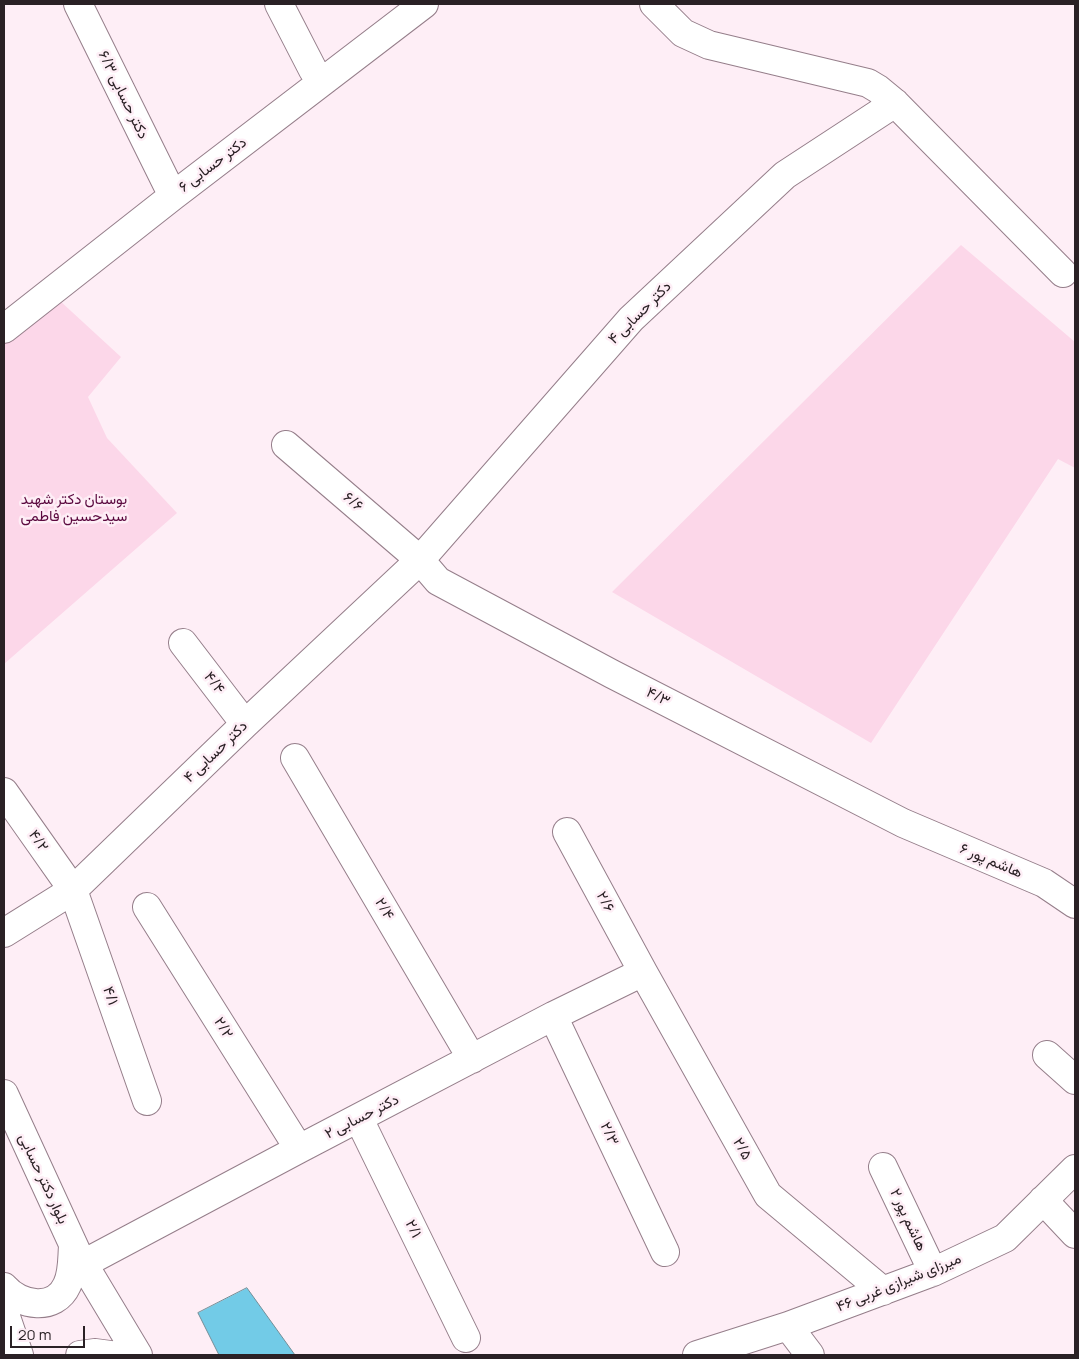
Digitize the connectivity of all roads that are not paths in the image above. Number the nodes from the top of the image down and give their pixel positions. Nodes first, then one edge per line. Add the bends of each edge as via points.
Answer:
1 (78, 4) edge
2 (278, 4) edge
3 (424, 4) edge
4 (654, 4) edge
5 (313, 70) dead end
6 (895, 103) junction
7 (168, 186) dead end
8 (1063, 273) dead end
9 (4, 330) edge
10 (286, 444) dead end
11 (420, 560) junction
12 (183, 643) dead end
13 (245, 724) junction
14 (296, 758) dead end
15 (4, 792) edge
16 (903, 823) joint
17 (567, 832) dead end
18 (73, 890) junction
19 (1075, 904) edge
20 (147, 906) dead end
21 (4, 934) edge
22 (643, 972) junction
23 (553, 1016) junction
24 (1047, 1055) dead end
25 (472, 1059) junction
26 (1075, 1080) edge
27 (4, 1094) edge
28 (147, 1101) dead end
29 (359, 1119) junction
30 (299, 1149) junction
31 (883, 1167) dead end
32 (1075, 1168) edge
33 (1043, 1200) junction
34 (1075, 1234) edge
35 (665, 1252) dead end
36 (78, 1255) junction
37 (933, 1272) junction
38 (4, 1287) edge
39 (883, 1291) junction
40 (4, 1311) edge
41 (788, 1326) junction
42 (466, 1338) dead end
43 (19, 1355) edge
44 (80, 1355) edge
45 (110, 1355) edge
46 (138, 1355) edge
47 (698, 1355) edge
48 (810, 1355) edge

1 - 7 street, ۶/۳ دکتر حسابی
2 - 5 street
3 - 9 street, ۶ دکتر حسابی
4 - 6 street via 683,33 709,45 868,83
6 - 8 street
6 - 11 street, ۴ دکتر حسابی via 785,175 631,319
10 - 11 street, ۶/۶
11 - 13 street, دکتر حسابی ۴
11 - 16 street, ۴/۳ via 438,581
12 - 13 street, ۴/۴
13 - 18 street, دکتر حسابی ۴
14 - 25 street, ۲/۴
15 - 18 street, ۴/۲
16 - 19 street, هاشم پور ۶ via 1044,883
17 - 22 street, ۲/۶
18 - 21 street, دکتر حسابی ۴
18 - 28 street, ۴/۱
20 - 30 street, ۲/۲
22 - 23 street, دکتر حسابی ۲
22 - 39 street, ۲/۵ via 768,1195
23 - 25 street, دکتر حسابی ۲
23 - 35 street, ۲/۳
24 - 26 street
25 - 29 street, دکتر حسابی ۲
27 - 36 street, بلوار دکتر حسابی
29 - 30 street, دکتر حسابی ۲
29 - 42 street, ۲/۱
30 - 36 street, دکتر حسابی ۲
31 - 37 street, ۲ هاشم پور
32 - 33 street, میرزای شیرازی غربی ۴۶
33 - 34 street
33 - 37 street, میرزای شیرازی غربی ۴۶ via 1006,1238
36 - 38 street via 60,1297 49,1302 32,1303 15,1298
36 - 46 street, بلوار دکتر حسابی
37 - 39 street, میرزای شیرازی غربی ۴۶
39 - 41 street, میرزای شیرازی غربی ۴۶
40 - 43 street
41 - 47 street, میرزای شیرازی غربی ۴۶
41 - 48 street
44 - 45 street

